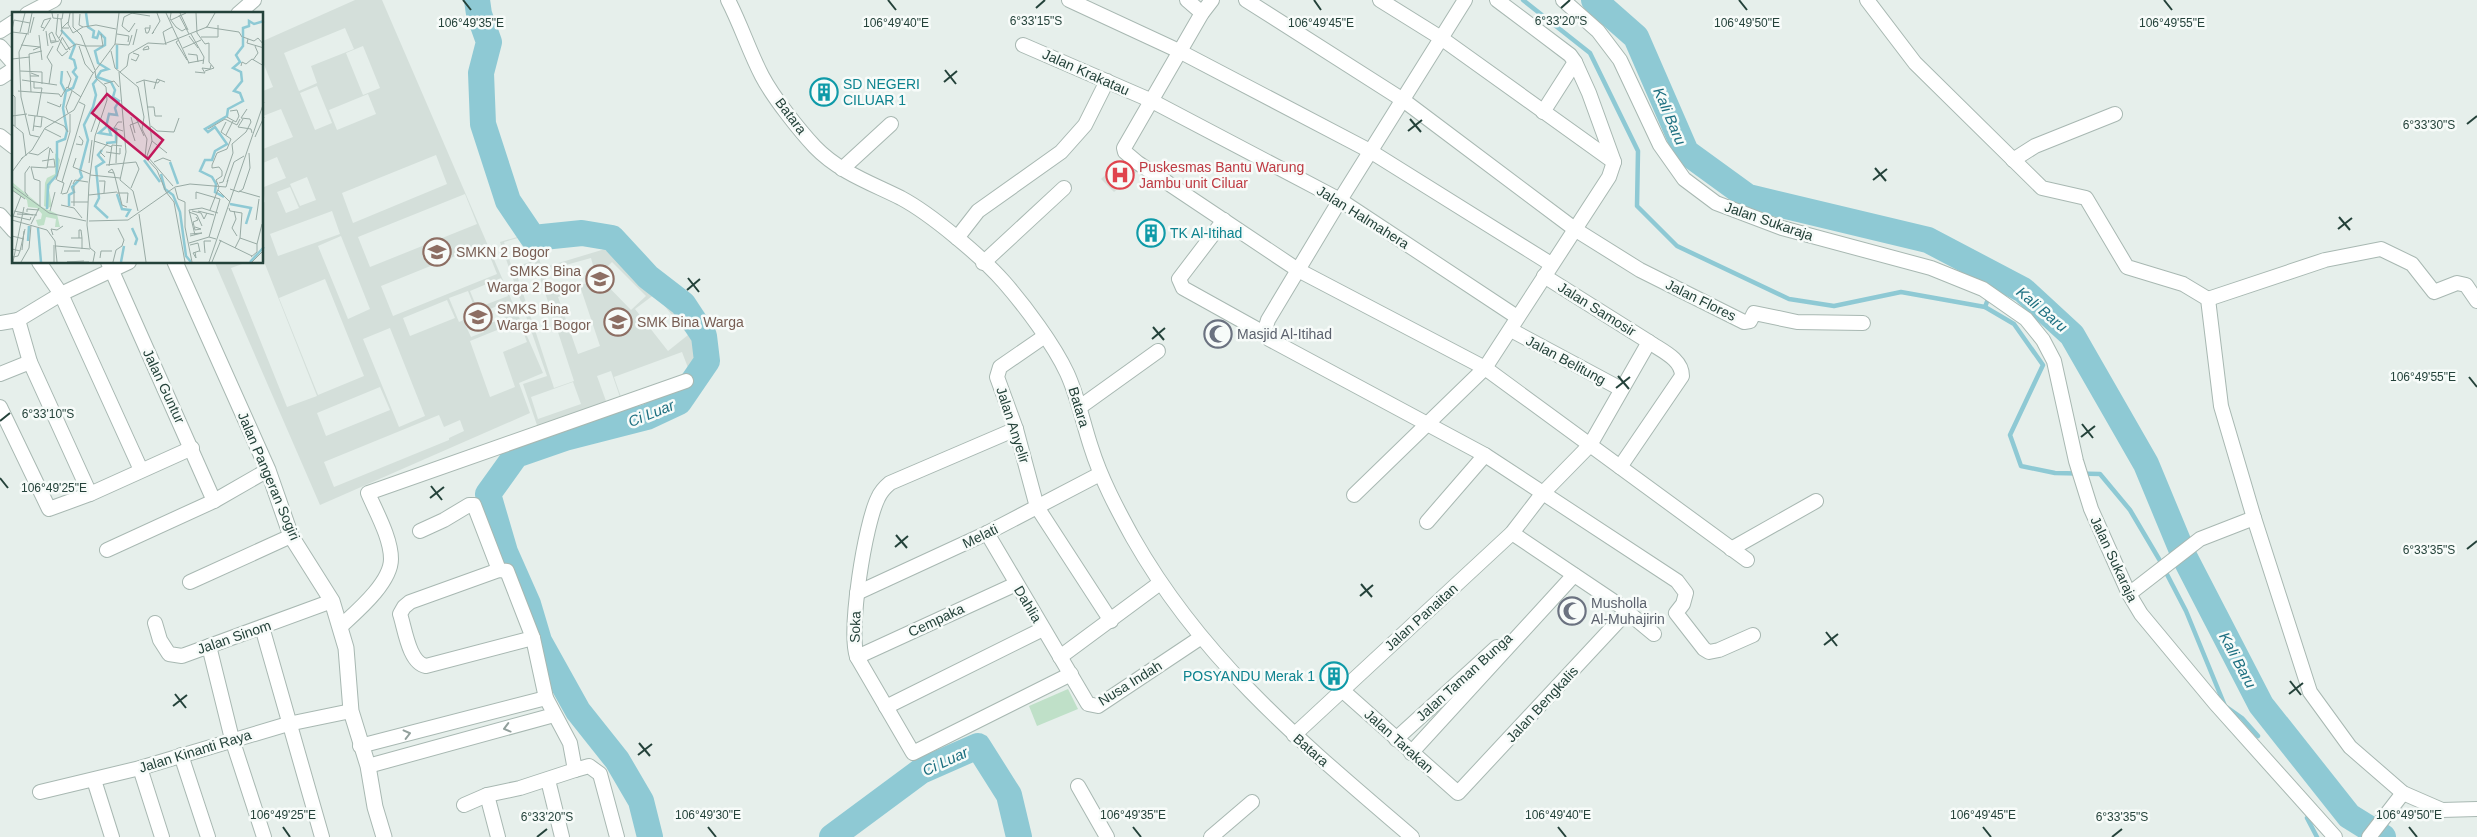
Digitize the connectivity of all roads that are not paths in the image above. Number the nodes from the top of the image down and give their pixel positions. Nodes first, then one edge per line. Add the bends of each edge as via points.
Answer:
1 (54, 0) edge
2 (254, 0) edge
3 (728, 0) edge
4 (1069, 0) edge
5 (1187, 0) edge
6 (1212, 0) edge
7 (1246, 0) edge
8 (1380, 0) edge
9 (1465, 0) edge
10 (1497, 0) edge
11 (1563, 0) edge
12 (1867, 0) edge
13 (30, 12) edge
14 (240, 12) edge
15 (1202, 13) junction
16 (12, 23) edge
17 (0, 31) edge
18 (1441, 38) junction
19 (1023, 44) dead end
20 (0, 47) edge
21 (1179, 51) junction
22 (12, 61) edge
23 (1574, 62) junction
24 (12, 70) edge
25 (0, 78) edge
26 (1107, 81) junction
27 (1150, 100) junction
28 (1403, 100) junction
29 (1543, 112) junction
30 (2115, 114) dead end
31 (891, 124) dead end
32 (0, 136) edge
33 (12, 145) edge
34 (1370, 151) junction
35 (2013, 160) junction
36 (1614, 162) junction
37 (842, 169) junction
38 (1064, 188) dead end
39 (1340, 200) junction
40 (1224, 220) junction
41 (1576, 230) junction
42 (957, 238) junction
43 (984, 263) junction
44 (40, 264) edge
45 (176, 264) edge
46 (110, 267) edge
47 (1298, 270) junction
48 (1548, 270) junction
49 (61, 294) junction
50 (2208, 299) junction
51 (2477, 302) edge
52 (1517, 317) junction
53 (18, 320) junction
54 (0, 323) edge
55 (1863, 323) dead end
56 (1511, 330) junction
57 (1264, 333) junction
58 (1045, 336) junction
59 (1649, 342) junction
60 (1158, 351) dead end
61 (30, 362) junction
62 (1485, 368) junction
63 (0, 374) edge
64 (686, 381) dead end
65 (1621, 389) junction
66 (0, 407) edge
67 (1080, 407) junction
68 (1426, 424) junction
69 (1016, 429) junction
70 (1590, 445) junction
71 (192, 448) junction
72 (1485, 455) junction
73 (1620, 467) junction
74 (141, 470) junction
75 (268, 470) junction
76 (1100, 474) junction
77 (90, 494) junction
78 (1542, 494) junction
79 (1354, 495) dead end
80 (214, 501) junction
81 (1816, 501) dead end
82 (1037, 507) junction
83 (2254, 518) junction
84 (1427, 522) dead end
85 (420, 531) dead end
86 (987, 533) junction
87 (1512, 533) junction
88 (291, 536) junction
89 (1731, 549) junction
90 (107, 550) dead end
91 (1748, 560) dead end
92 (499, 570) junction
93 (1574, 575) junction
94 (190, 582) dead end
95 (1160, 583) junction
96 (1016, 584) junction
97 (857, 593) junction
98 (2129, 594) junction
99 (332, 601) junction
100 (1624, 610) junction
101 (1534, 618) junction
102 (1111, 622) junction
103 (155, 623) dead end
104 (262, 627) junction
105 (340, 627) junction
106 (1043, 629) junction
107 (1654, 634) dead end
108 (1753, 635) dead end
109 (533, 638) junction
110 (1200, 638) junction
111 (209, 646) junction
112 (857, 657) junction
113 (1060, 657) junction
114 (1071, 674) junction
115 (1342, 690) junction
116 (546, 698) junction
117 (886, 707) junction
118 (351, 711) junction
119 (554, 715) junction
120 (288, 724) junction
121 (1294, 735) junction
122 (232, 739) junction
123 (1396, 739) junction
124 (360, 746) junction
125 (1411, 753) junction
126 (181, 755) junction
127 (368, 766) junction
128 (140, 768) junction
129 (575, 770) junction
130 (94, 780) junction
131 (548, 780) junction
132 (1078, 786) dead end
133 (40, 792) dead end
134 (2403, 792) junction
135 (1456, 793) joint
136 (487, 794) junction
137 (1252, 802) dead end
138 (464, 804) dead end
139 (2477, 809) edge
140 (112, 837) edge
141 (162, 837) edge
142 (208, 837) edge
143 (264, 837) edge
144 (322, 837) edge
145 (384, 837) edge
146 (498, 837) edge
147 (562, 837) edge
148 (617, 837) edge
149 (1107, 837) edge
150 (1211, 837) edge
151 (1412, 837) edge
152 (2335, 837) edge
153 (2369, 837) edge

1 - 13 street
2 - 14 street
3 - 37 street, Batara via 762,77 816,148
4 - 21 street, Jalan Samosir
5 - 15 street
6 - 15 street
7 - 28 street
8 - 18 street
9 - 18 street
10 - 23 street via 1570,55
11 - 98 street, Jalan Sukaraja via 1598,32 1620,60 1660,145 1684,179 1716,203 1782,228 1931,268 1988,293 2026,319 2044,340 2054,361 2076,461 2091,509
12 - 35 street via 1915,63
15 - 21 street
16 - 17 street
18 - 28 street
18 - 29 street
19 - 26 street, Jalan Krakatau
20 - 22 street
21 - 27 street
21 - 34 street, Jalan Samosir
23 - 29 street
23 - 36 street
24 - 25 street
26 - 27 street, Jalan Krakatau
26 - 42 street via 1085,125 1061,152 978,211
27 - 39 street, Jalan Halmahera
27 - 40 street via 1124,148 1125,152
28 - 34 street
28 - 41 street
29 - 36 street
30 - 35 street via 2035,146
31 - 37 street
32 - 33 street
34 - 39 street
34 - 48 street, Jalan Samosir
35 - 50 street via 2042,188 2086,198 2128,267 2183,284
36 - 41 street via 1610,177
37 - 42 street, Batara via 904,200
38 - 43 street
39 - 47 street
39 - 52 street, Jalan Halmahera
40 - 47 street
40 - 57 street via 1179,279 1180,283 1183,288
41 - 48 street
41 - 55 street, Jalan Flores via 1640,270 1744,322 1750,321 1754,313 1796,322
42 - 43 street, Batara
43 - 58 street, Batara via 1004,282
44 - 49 street
45 - 75 street, Jalan Pangeran Sogiri
46 - 49 street
46 - 71 street, Jalan Guntur
47 - 57 street via 1268,320
47 - 62 street
48 - 52 street
48 - 59 street, Jalan Samosir
49 - 53 street
49 - 74 street
50 - 51 street via 2325,260 2381,249 2412,264 2434,292 2457,283 2466,285
50 - 83 street via 2221,406
52 - 56 street
53 - 54 street
53 - 61 street
56 - 62 street
56 - 65 street, Jalan Belitung
57 - 68 street via 1269,339
58 - 67 street, Batara via 1068,374
58 - 69 street, Jalan Anyelir via 1000,367 997,373
59 - 65 street, Jalan Samosir
59 - 73 street, Jalan Samosir via 1677,361 1682,376
60 - 67 street
61 - 63 street
61 - 77 street
62 - 68 street
62 - 70 street
64 - 105 street via 368,492 391,560 387,574 368,600
65 - 70 street, Jalan Samosir
66 - 77 street via 49,509
67 - 76 street, Batara
68 - 72 street
68 - 79 street
69 - 82 street, Jalan Anyelir
69 - 97 street, Soka via 882,489 876,500 865,545
70 - 73 street
70 - 78 street, Jalan Samosir
71 - 74 street
71 - 80 street, Jalan Guntur
72 - 78 street
72 - 84 street
73 - 89 street
74 - 77 street
75 - 80 street
75 - 88 street, Jalan Pangeran Sogiri
76 - 82 street, Melati
76 - 95 street, Batara
78 - 87 street, Jalan Panaitan
78 - 108 street via 1677,582 1686,593 1676,613 1704,649 1715,652
80 - 90 street
81 - 89 street
82 - 86 street, Melati
82 - 102 street, Jalan Anyelir
83 - 98 street via 2200,539
83 - 134 street via 2310,692 2350,747
85 - 92 street via 474,505
86 - 96 street, Dahlia
86 - 97 street, Melati
87 - 93 street
87 - 115 street, Jalan Panaitan
88 - 94 street
88 - 99 street, Jalan Pangeran Sogiri
89 - 91 street
92 - 109 street via 507,571
92 - 109 street via 404,607 400,614 414,657 426,666
93 - 100 street
93 - 101 street, Jalan Taman Bunga
95 - 102 street
95 - 110 street, Batara
96 - 106 street, Dahlia
96 - 112 street, Cempaka
97 - 112 street, Soka via 854,646
98 - 152 street, Jalan Sukaraja via 2160,638
99 - 104 street, Jalan Sinom
99 - 105 street, Jalan Pangeran Sogiri
100 - 107 street
100 - 135 street, Jalan Bengkalis via 1623,616 1461,792
101 - 123 street, Jalan Taman Bunga via 1522,625
101 - 125 street, Jalan Taman Bunga
102 - 113 street
103 - 111 street, Jalan Sinom via 169,654 182,656
104 - 111 street, Jalan Sinom
104 - 120 street
105 - 118 street, Jalan Pangeran Sogiri via 346,648
106 - 113 street, Dahlia
106 - 117 street
109 - 116 street
110 - 114 street, Nusa Indah via 1098,706 1088,704
110 - 121 street, Batara
111 - 122 street
112 - 117 street, Soka
113 - 114 street, Dahlia
114 - 117 street, Soka via 913,753
115 - 121 street, Jalan Panaitan
115 - 123 street, Jalan Tarakan
116 - 119 street
124 -> 116 street
118 - 120 street, Jalan Kinanti Raya
118 - 124 street, Jalan Pangeran Sogiri
119 -> 127 street
119 - 129 street via 570,743
120 - 122 street, Jalan Kinanti Raya
120 - 144 street
121 - 151 street, Batara
122 - 126 street, Jalan Kinanti Raya
122 - 143 street
123 - 125 street, Jalan Tarakan
124 - 127 street, Jalan Pangeran Sogiri
125 - 135 street, Jalan Tarakan
126 - 128 street, Jalan Kinanti Raya
126 - 142 street
127 - 145 street, Jalan Pangeran Sogiri
128 - 130 street, Jalan Kinanti Raya
128 - 141 street
129 - 131 street
129 - 148 street via 589,766 600,774
130 - 133 street, Jalan Kinanti Raya
130 - 140 street
131 - 136 street
131 - 147 street
132 - 149 street
134 - 139 street via 2442,810
134 - 153 street
136 - 138 street
136 - 146 street
137 - 150 street

